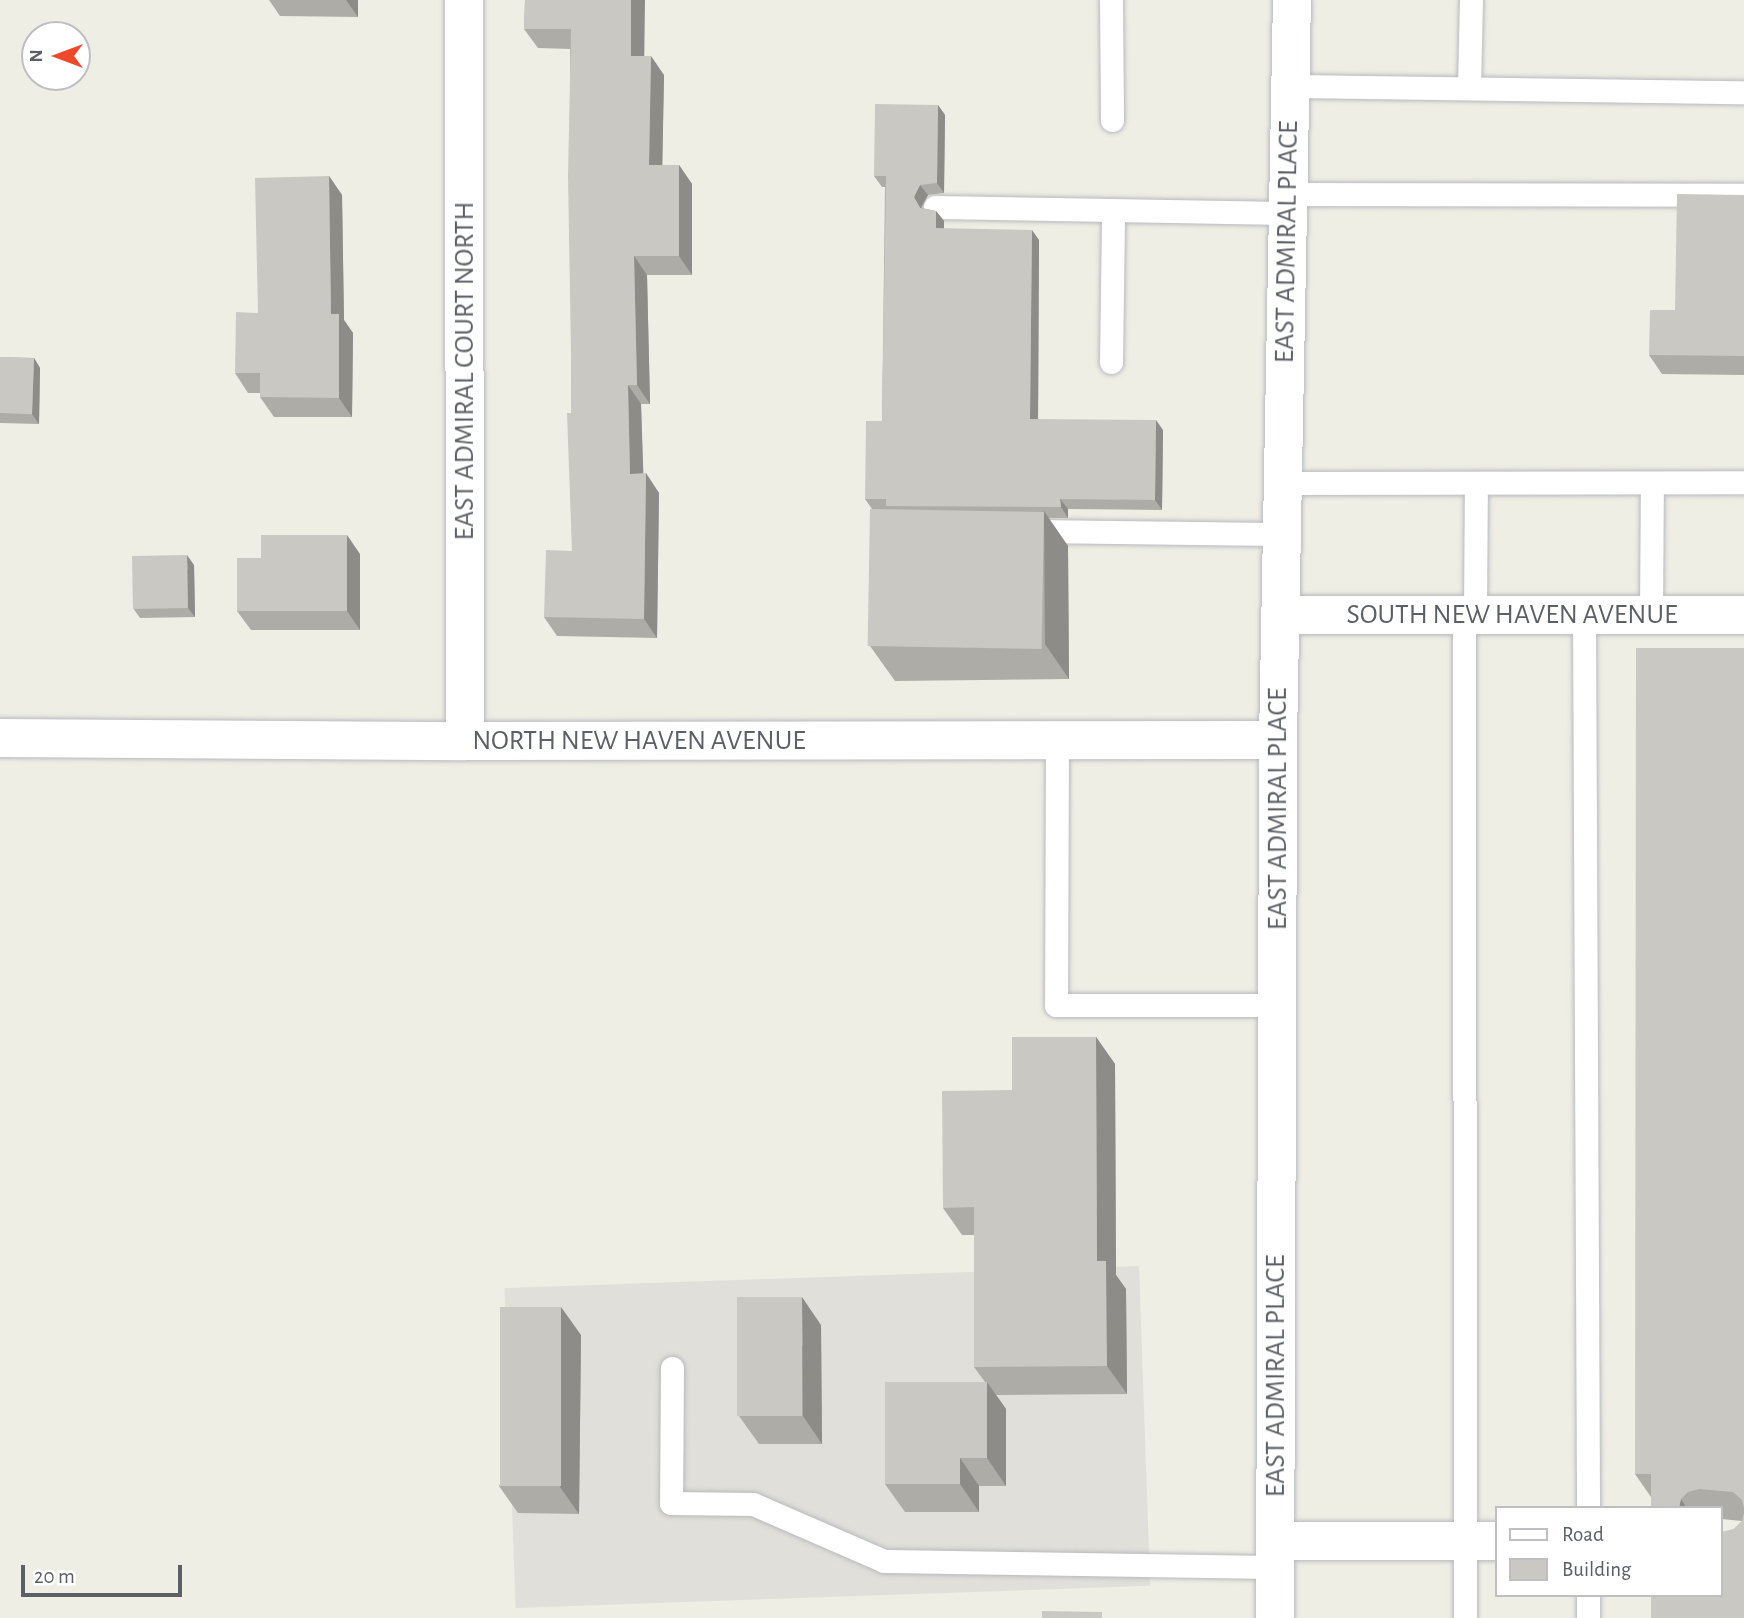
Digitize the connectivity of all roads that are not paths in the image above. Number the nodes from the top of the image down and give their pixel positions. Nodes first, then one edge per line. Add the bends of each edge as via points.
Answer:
1 (464, 0) edge
2 (1111, 0) edge
3 (1292, 0) edge
4 (1471, 0) edge
5 (1290, 86) junction
6 (1468, 88) junction
7 (1744, 92) edge
8 (1112, 120) dead end
9 (1744, 195) edge
10 (1288, 203) junction
11 (935, 207) dead end
12 (1113, 211) junction
13 (1111, 362) dead end
14 (1744, 482) edge
15 (1283, 483) junction
16 (1476, 483) junction
17 (1652, 483) junction
18 (1003, 531) edge
19 (1282, 534) junction
20 (1584, 614) junction
21 (1651, 614) junction
22 (1280, 615) junction
23 (1469, 615) junction
24 (1744, 615) edge
25 (0, 737) edge
26 (1057, 740) junction
27 (1278, 740) junction
28 (465, 741) junction
29 (1277, 1005) junction
30 (672, 1368) dead end
31 (1588, 1506) edge
32 (1481, 1541) edge
33 (1275, 1554) junction
34 (1588, 1597) edge
35 (1275, 1618) edge
36 (1465, 1618) edge
37 (1588, 1618) edge

1 - 28 street, EAST ADMIRAL COURT NORTH
2 - 8 lane
3 - 5 street, EAST ADMIRAL PLACE
4 - 6 lane
5 - 6 lane
5 - 10 street, EAST ADMIRAL PLACE
6 - 7 lane
9 - 10 lane
10 - 12 lane
10 - 15 street, EAST ADMIRAL PLACE
11 - 12 lane
12 - 13 lane
14 - 17 lane
15 - 16 lane
15 - 19 street, EAST ADMIRAL PLACE
16 - 17 lane
16 - 23 lane
17 - 21 lane
18 - 19 lane
19 - 22 street, EAST ADMIRAL PLACE
20 - 21 street, SOUTH NEW HAVEN AVENUE
20 - 23 street, SOUTH NEW HAVEN AVENUE
20 - 31 lane
21 - 24 street, SOUTH NEW HAVEN AVENUE
22 - 23 street, SOUTH NEW HAVEN AVENUE
22 - 27 street, EAST ADMIRAL PLACE
23 - 32 lane
25 - 28 street, NORTH NEW HAVEN AVENUE
26 - 27 street, NORTH NEW HAVEN AVENUE
26 - 28 street, NORTH NEW HAVEN AVENUE
26 - 29 lane via 1056,1005
27 - 29 street, EAST ADMIRAL PLACE
29 - 33 street, EAST ADMIRAL PLACE
30 - 33 lane via 671,1503 753,1504 884,1562
32 - 33 street
32 - 36 lane
33 - 35 street, EAST ADMIRAL PLACE
34 - 37 lane

